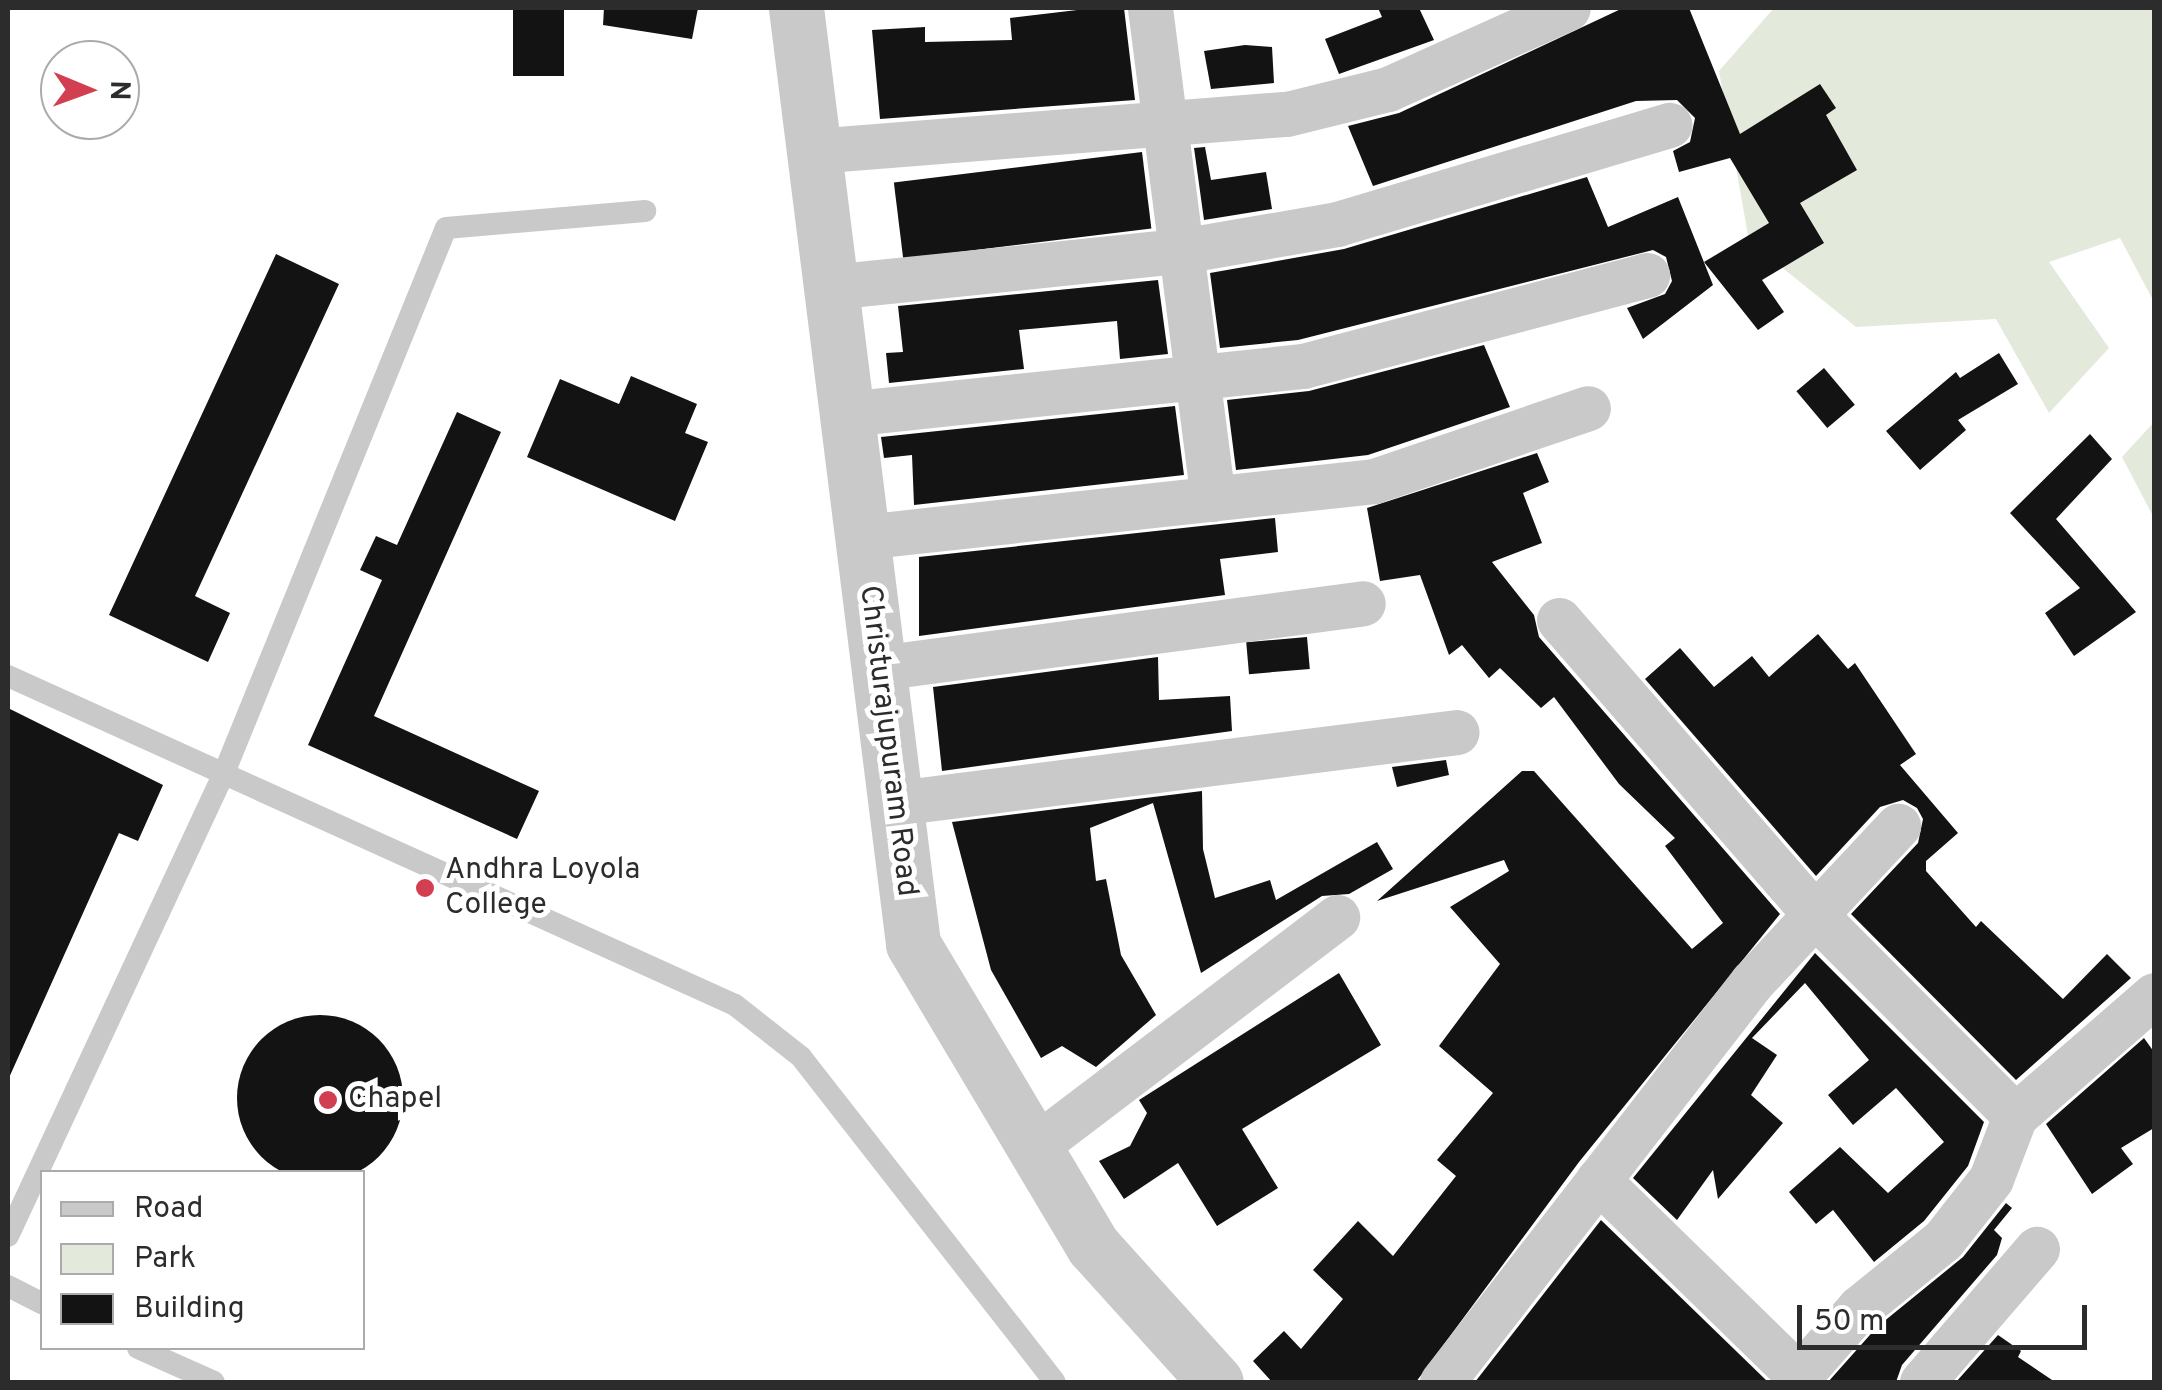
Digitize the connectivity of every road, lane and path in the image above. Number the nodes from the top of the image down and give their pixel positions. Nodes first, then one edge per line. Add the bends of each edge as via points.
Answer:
1 (796, 8) edge
2 (1150, 8) edge
3 (1568, 8) edge
4 (1163, 124) junction
5 (1670, 125) dead end
6 (812, 151) junction
7 (644, 211) dead end
8 (1181, 251) junction
9 (1647, 275) dead end
10 (830, 287) junction
11 (1198, 375) junction
12 (1588, 408) dead end
13 (846, 414) junction
14 (1213, 499) junction
15 (862, 538) junction
16 (1364, 603) dead end
17 (1559, 620) dead end
18 (878, 668) junction
19 (8, 676) edge
20 (1458, 732) dead end
21 (224, 773) junction
22 (896, 802) junction
23 (1898, 826) dead end
24 (1814, 915) junction
25 (1337, 917) dead end
26 (2154, 995) edge
27 (2015, 1116) junction
28 (1033, 1148) junction
29 (1598, 1180) junction
30 (8, 1236) edge
31 (2037, 1249) dead end
32 (8, 1286) edge
33 (40, 1302) edge
34 (142, 1350) edge
35 (1942, 1376) edge
36 (1797, 1379) edge
37 (214, 1382) edge
38 (1055, 1382) edge
39 (1216, 1382) edge
40 (1442, 1382) edge

1 - 6 street, Christurajupuram Road
2 - 4 street
3 - 4 street via 1338,104
4 - 6 street
4 - 8 street
5 - 8 street via 1336,224
6 - 10 street, Christurajupuram Road
7 - 21 lane via 446,228
8 - 10 street
8 - 11 street
9 - 11 street via 1303,366
10 - 13 street, Christurajupuram Road
11 - 13 street
11 - 14 street
12 - 14 street via 1374,481
13 - 15 street, Christurajupuram Road
14 - 15 street
15 - 18 street, Christurajupuram Road
16 - 18 street
17 - 24 street
18 - 22 street, Christurajupuram Road
19 - 21 lane
20 - 22 street
21 - 30 lane
21 - 38 lane via 735,1006 800,1058
22 - 28 street, Christurajupuram Road via 913,944
23 - 24 street
24 - 27 street
24 - 29 street
25 - 28 street
26 - 27 street
27 - 36 street via 1991,1178 1943,1240 1859,1308
28 - 39 street, Christurajupuram Road via 1093,1246
29 - 36 street
29 - 40 street
31 - 35 street
32 - 33 lane
34 - 37 lane

